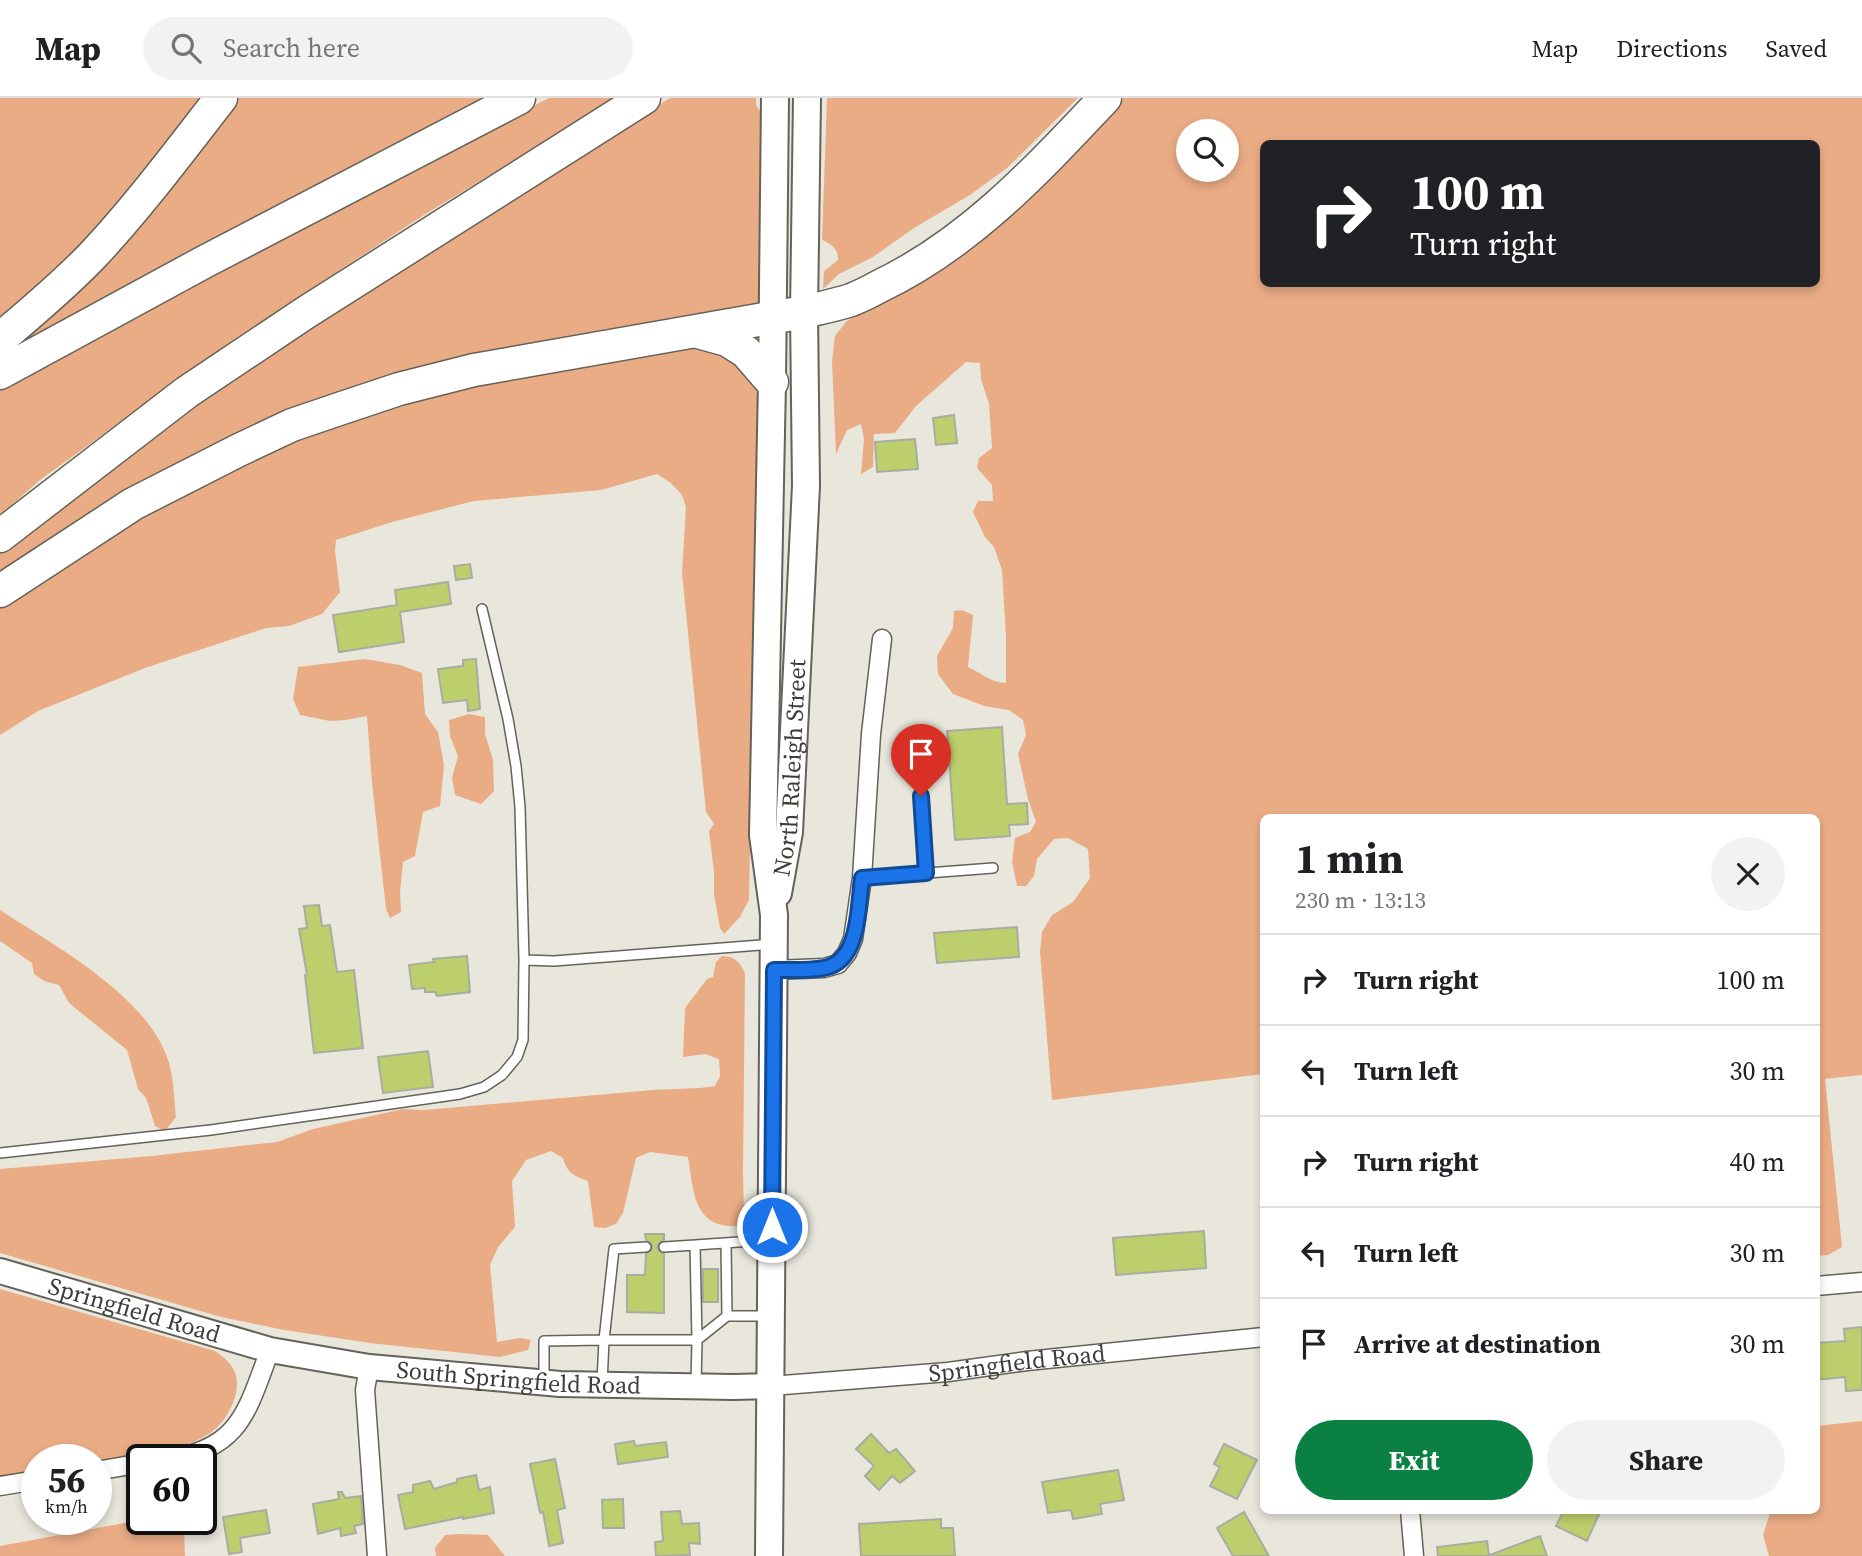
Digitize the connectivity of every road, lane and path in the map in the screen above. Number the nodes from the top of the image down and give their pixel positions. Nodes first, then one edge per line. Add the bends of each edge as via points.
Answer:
1 (221, 98) edge
2 (519, 98) edge
3 (643, 98) edge
4 (1105, 98) edge
5 (807, 99) edge
6 (775, 101) edge
7 (804, 313) junction
8 (772, 318) junction
9 (697, 331) junction
10 (0, 339) edge
11 (0, 373) edge
12 (772, 382) junction
13 (0, 536) edge
14 (0, 591) edge
15 (482, 609) dead end
16 (882, 639) dead end
17 (918, 746) dead end
18 (993, 868) dead end
19 (926, 873) junction
20 (862, 878) junction
21 (775, 915) junction
22 (774, 944) junction
23 (524, 960) junction
24 (774, 970) junction
25 (0, 1153) edge
26 (772, 1240) junction
27 (726, 1243) junction
28 (695, 1245) junction
29 (646, 1247) dead end
30 (664, 1247) dead end
31 (0, 1271) edge
32 (1862, 1282) edge
33 (1820, 1286) edge
34 (727, 1316) junction
35 (771, 1316) junction
36 (1260, 1337) edge
37 (604, 1340) junction
38 (697, 1340) junction
39 (270, 1350) junction
40 (369, 1367) junction
41 (544, 1382) junction
42 (602, 1385) junction
43 (696, 1386) junction
44 (771, 1386) junction
45 (216, 1444) edge
46 (21, 1483) edge
47 (0, 1486) edge
48 (1410, 1514) edge
49 (377, 1556) edge
50 (769, 1556) edge
51 (1414, 1556) edge

1 - 10 highway via 91,257
2 - 11 highway
3 - 13 highway via 187,392
4 - 7 highway via 1039,166 951,245 852,299
5 - 7 main road, North Raleigh Street
6 - 8 main road, North Raleigh Street
7 - 8 highway
7 - 21 main road, North Raleigh Street via 806,486 789,832
8 - 9 highway
8 - 12 main road, North Raleigh Street
9 - 12 highway via 727,340 746,352
9 - 14 highway via 474,370 399,389 292,425 133,503
12 - 21 main road, North Raleigh Street via 763,835
15 - 23 lane via 516,766
16 - 20 street
17 - 19 lane
18 - 19 lane
19 - 20 lane
20 - 24 street via 853,939 838,964
21 - 22 main road
22 - 23 lane
22 - 24 main road
23 - 25 lane via 523,1040 510,1066 484,1087 211,1130
24 - 26 main road
26 - 27 lane
26 - 35 main road
27 - 28 lane
27 - 34 lane via 722,1286
28 - 30 lane
28 - 38 lane
29 - 37 lane via 614,1249
31 - 39 main road, Springfield Road
32 - 33 street
34 - 35 lane
34 - 38 lane
35 - 44 main road
36 - 44 street, Springfield Road via 948,1372
37 - 38 lane
37 - 41 lane via 544,1341
37 - 42 lane
38 - 43 lane
39 - 40 main road, South Springfield Road
39 - 45 street via 237,1425
40 - 41 main road, South Springfield Road
40 - 49 street via 365,1390
41 - 42 main road, South Springfield Road
42 - 43 main road, South Springfield Road
43 - 44 main road, South Springfield Road
44 - 50 main road
46 - 47 street
48 - 51 street

